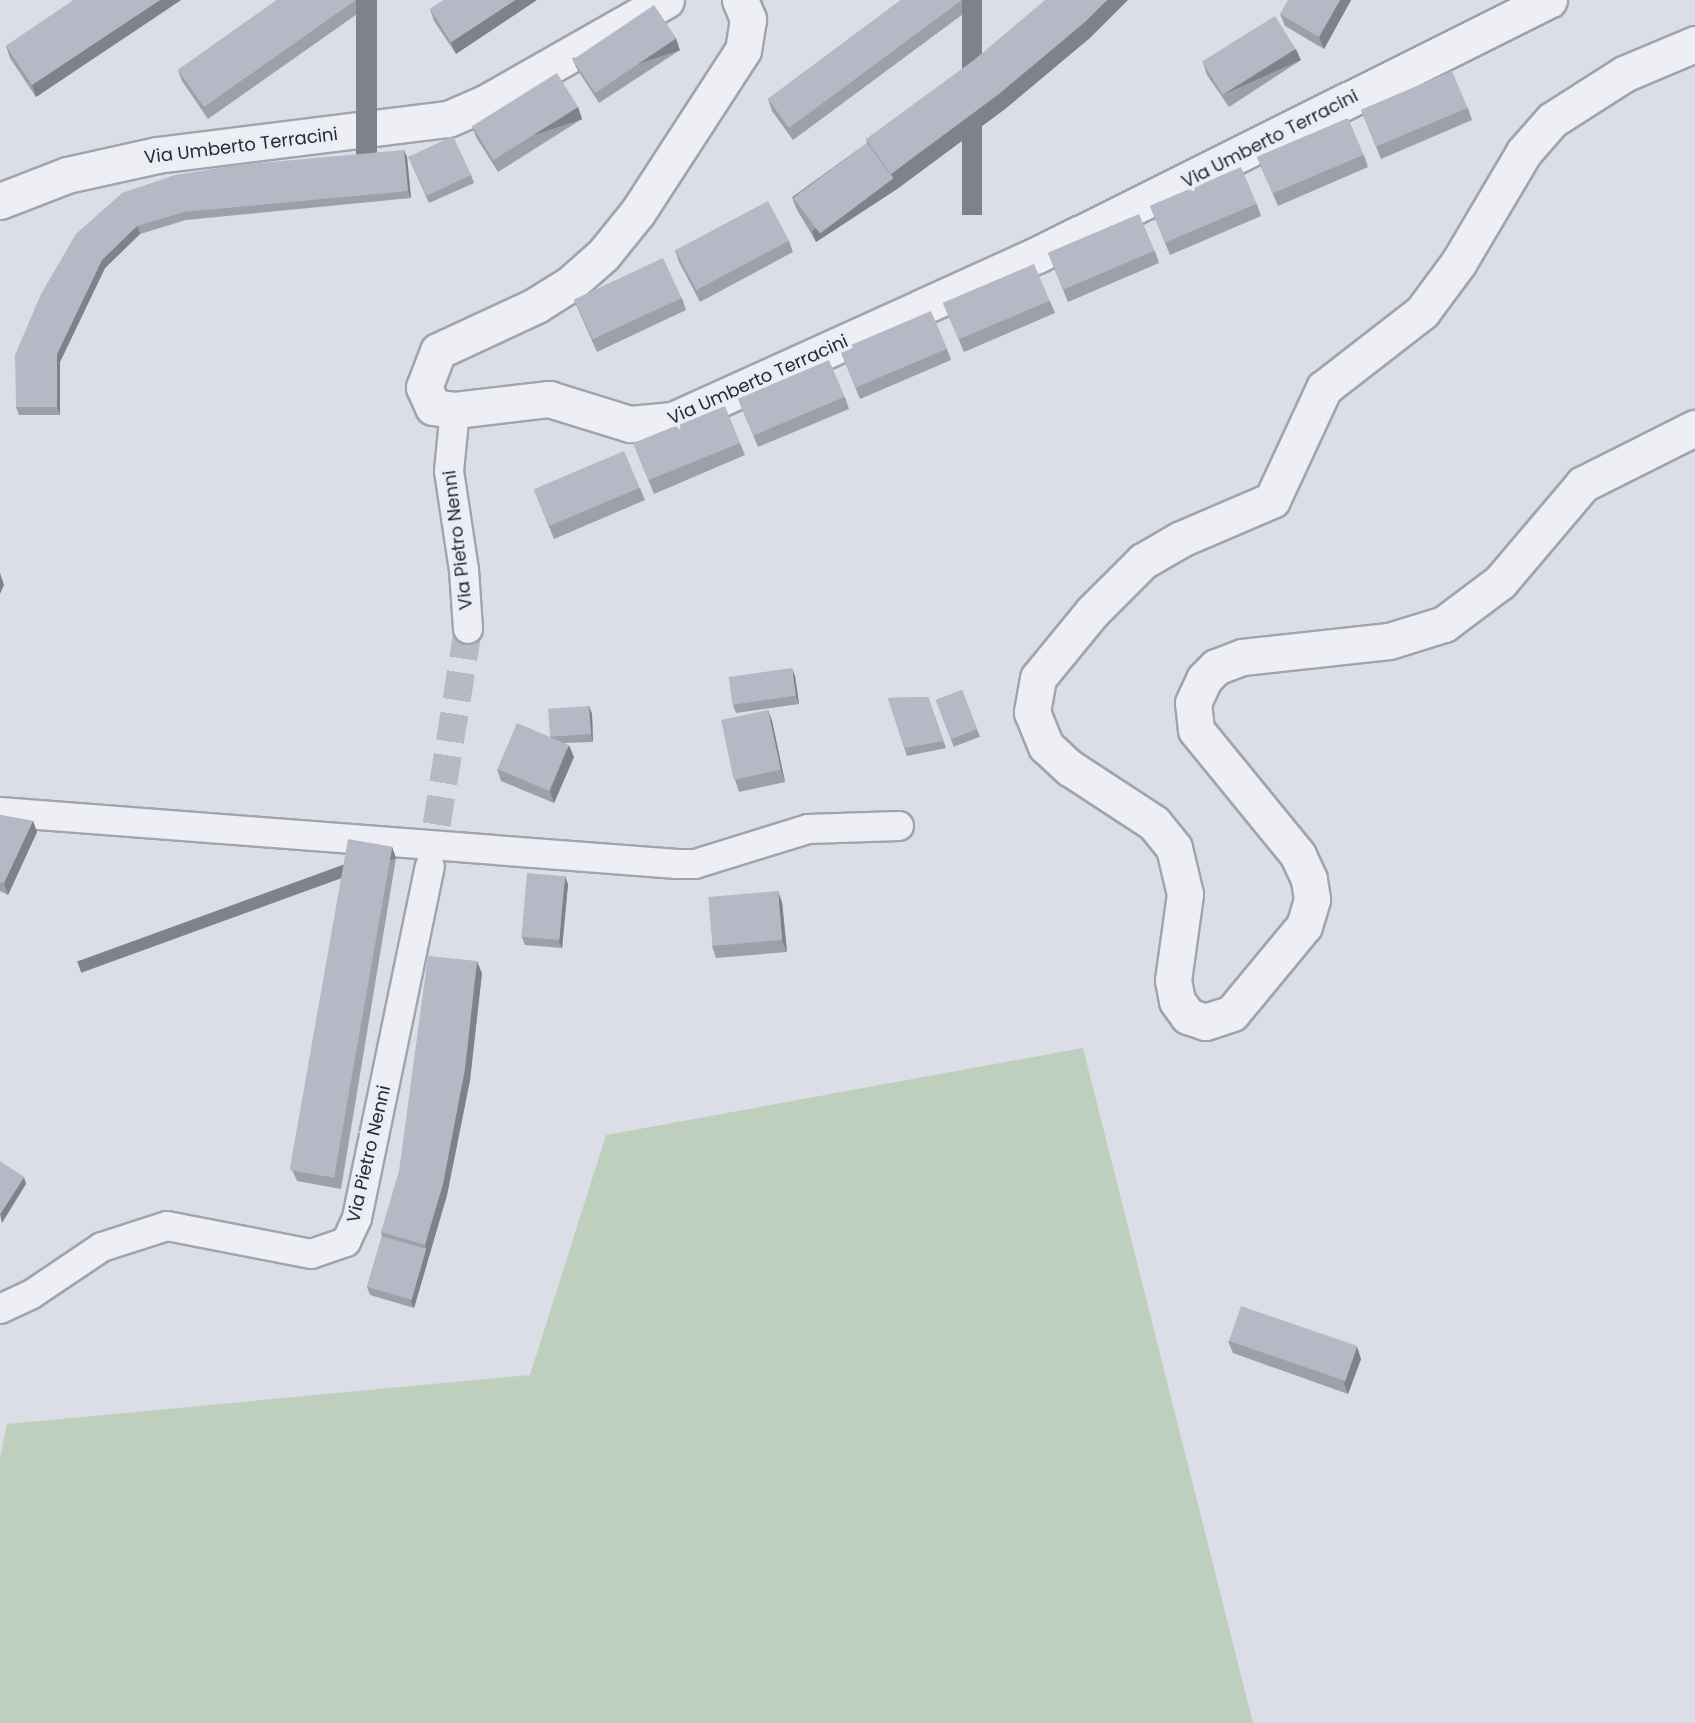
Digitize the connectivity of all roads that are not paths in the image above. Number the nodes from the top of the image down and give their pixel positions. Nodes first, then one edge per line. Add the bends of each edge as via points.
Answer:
1 (666, 0) edge
2 (740, 0) edge
3 (1549, 0) edge
4 (1695, 44) edge
5 (0, 201) edge
6 (456, 410) junction
7 (1695, 428) edge
8 (468, 629) tunnel mouth
9 (0, 812) edge
10 (899, 826) dead end
11 (430, 866) tunnel mouth
12 (0, 1309) edge

1 - 5 street, Via Umberto Terracini via 485,103 448,119 157,155 67,174
2 - 6 street, Via Umberto Terracini via 748,19 743,50 610,247 555,295 453,342 433,356 424,395 433,407
3 - 6 street, Via Umberto Terracini via 1084,232 673,420 630,424 549,399
4 - 7 street via 1624,74 1552,120 1524,152 1459,262 1422,313 1381,348 1332,380 1317,398 1272,500 1181,539 1143,561 1092,612 1038,678 1032,712 1046,746 1070,768 1154,823 1174,848 1185,894 1173,980 1177,1001 1188,1016 1205,1022 1232,1013 1304,926 1312,899 1310,879 1298,855 1196,730 1193,703 1204,679 1216,667 1242,657 1389,640 1444,624 1500,582 1583,484
6 - 8 street, Via Pietro Nenni via 449,471
9 - 10 street via 677,864 695,864 808,829
11 - 12 street, Via Pietro Nenni via 357,1218 346,1242 312,1254 167,1226 102,1247 32,1294

